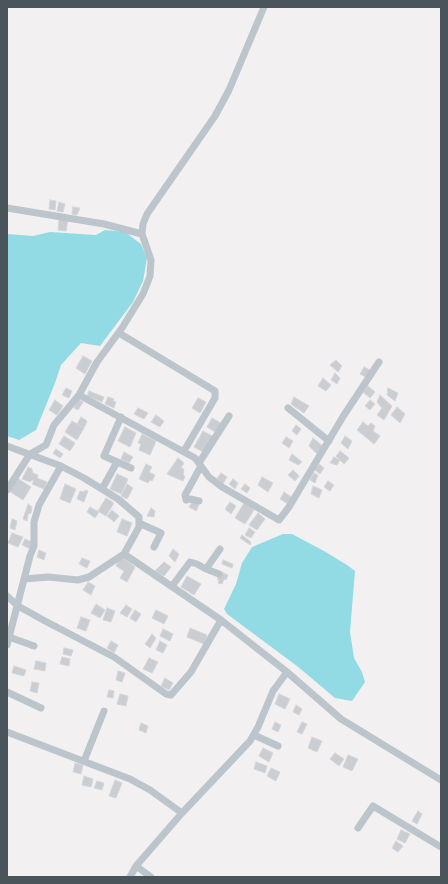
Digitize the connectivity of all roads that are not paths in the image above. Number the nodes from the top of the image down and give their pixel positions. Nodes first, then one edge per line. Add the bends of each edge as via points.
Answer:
1 (264, 7) edge
2 (7, 208) edge
3 (142, 234) junction
4 (119, 333) junction
5 (379, 362) dead end
6 (79, 395) junction
7 (288, 408) dead end
8 (229, 416) dead end
9 (121, 417) junction
10 (329, 440) junction
11 (7, 446) edge
12 (184, 451) junction
13 (30, 454) junction
14 (117, 462) junction
15 (200, 464) junction
16 (61, 466) junction
17 (131, 468) dead end
18 (9, 482) edge
19 (102, 489) junction
20 (7, 490) edge
21 (199, 501) dead end
22 (139, 523) junction
23 (154, 547) dead end
24 (220, 549) dead end
25 (124, 554) junction
26 (206, 569) junction
27 (219, 574) dead end
28 (24, 579) junction
29 (172, 586) junction
30 (7, 596) edge
31 (18, 606) junction
32 (221, 620) junction
33 (9, 636) junction
34 (7, 645) edge
35 (34, 646) dead end
36 (287, 672) junction
37 (7, 692) edge
38 (41, 708) dead end
39 (104, 711) dead end
40 (7, 732) edge
41 (254, 735) junction
42 (278, 746) dead end
43 (84, 761) junction
44 (441, 780) edge
45 (182, 813) junction
46 (358, 828) dead end
47 (441, 847) edge
48 (136, 866) junction
49 (130, 877) edge
50 (151, 877) edge

1 - 3 street via 229,90 206,129 147,214
2 - 3 street via 104,224
3 - 4 street via 151,260 150,276 143,294
4 - 6 street via 97,362
4 - 12 street via 215,391 215,398
5 - 10 street
6 - 9 street
6 - 13 street via 54,425 46,445
7 - 10 street
8 - 15 street
9 - 12 street
9 - 14 street via 104,456
10 - 15 street via 289,507 278,520 222,487 209,477
11 - 13 street
12 - 15 street via 196,458
13 - 16 street
13 - 18 street
14 - 17 street
14 - 19 street
15 - 21 street via 185,495 186,500
16 - 19 street
16 - 28 street via 39,505 34,522 34,546
18 - 20 street
19 - 22 street via 134,512
22 - 23 street via 161,533
22 - 25 street
24 - 26 street
25 - 28 street via 89,577 78,580 48,577
25 - 29 street
26 - 27 street
26 - 29 street via 190,562
28 - 31 street
29 - 32 street
30 - 31 street
31 - 32 street via 114,657 159,691 171,695 191,672
31 - 33 street
32 - 36 street
33 - 34 street
33 - 35 street
36 - 41 street via 274,691
36 - 44 street via 341,719
37 - 38 street
39 - 43 street
40 - 43 street
41 - 42 street
41 - 45 street
43 - 45 street via 140,784
45 - 48 street
46 - 47 street via 373,806
48 - 49 street
48 - 50 street

